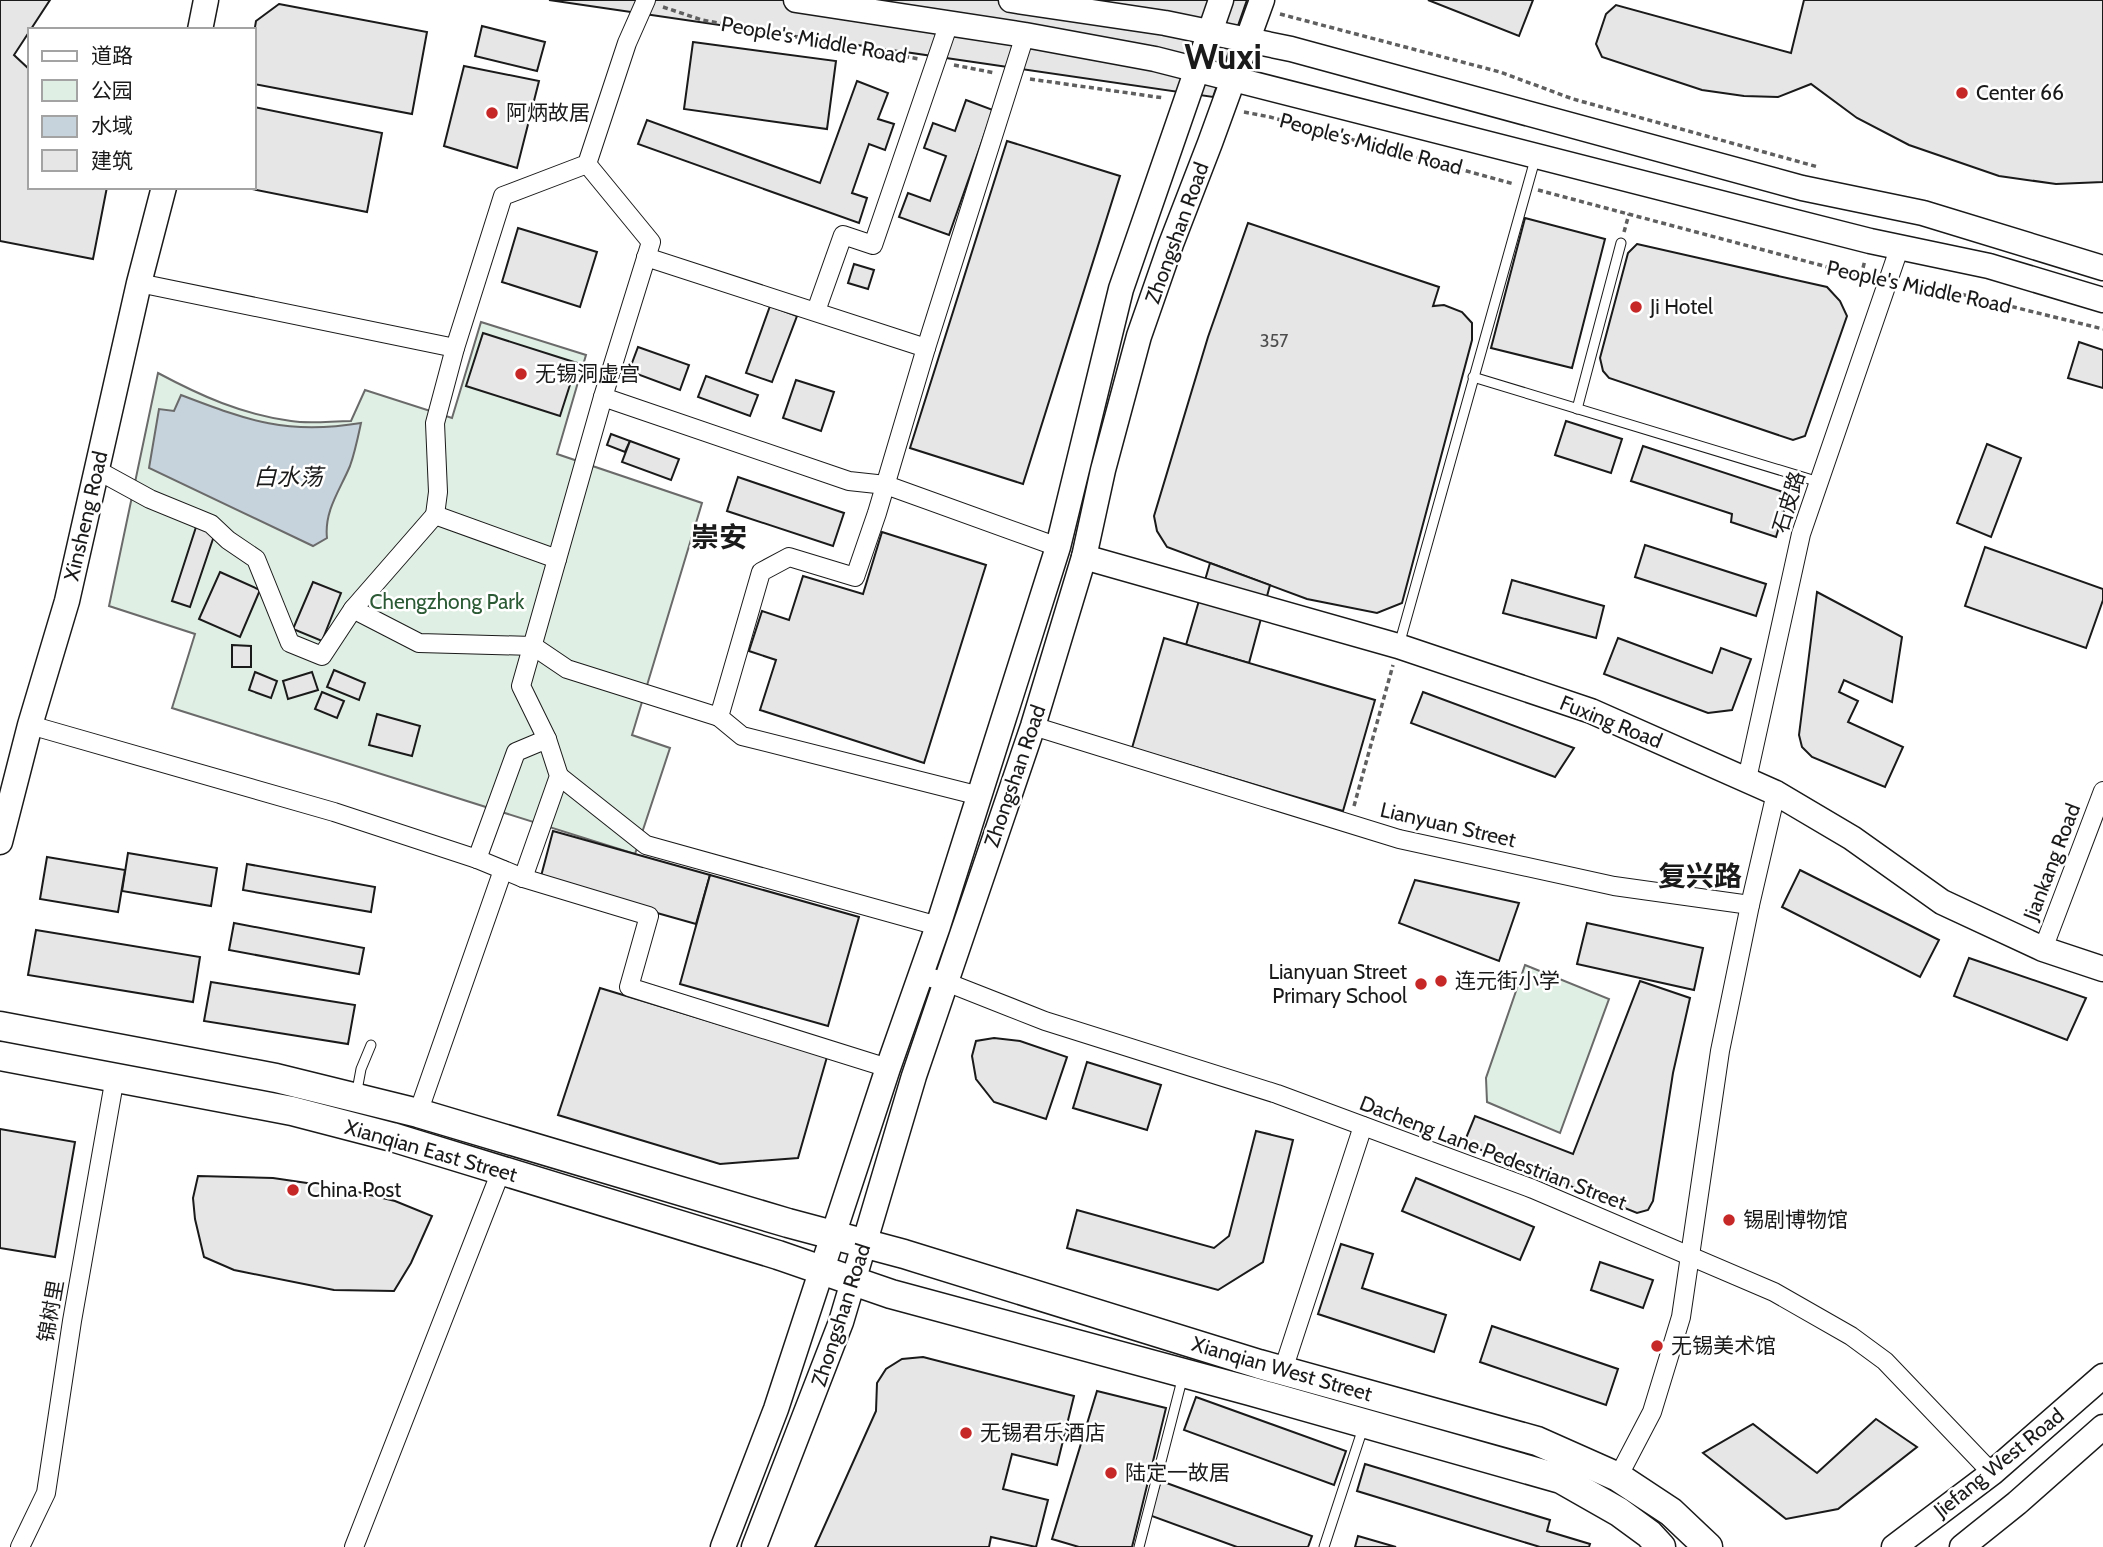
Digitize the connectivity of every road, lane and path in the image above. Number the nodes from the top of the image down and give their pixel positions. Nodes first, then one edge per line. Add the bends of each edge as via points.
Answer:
1 (206, 0) edge
2 (796, 0) edge
3 (1011, 0) edge
4 (1222, 0) edge
5 (646, 1) edge
6 (1260, 5) edge
7 (949, 23) junction
8 (200, 28) edge
9 (1210, 32) junction
10 (1025, 35) junction
11 (1247, 40) junction
12 (935, 62) junction
13 (1197, 69) junction
14 (1012, 76) junction
15 (1234, 79) junction
16 (1185, 102) junction
17 (1223, 108) junction
18 (1537, 156) junction
19 (587, 164) junction
20 (1818, 167) dead end
21 (1528, 187) junction
22 (163, 189) edge
23 (1621, 243) dead end
24 (1900, 246) junction
25 (646, 257) junction
26 (2103, 268) edge
27 (139, 283) junction
28 (1888, 283) junction
29 (2103, 300) edge
30 (816, 310) junction
31 (2103, 329) edge
32 (455, 348) junction
33 (926, 348) junction
34 (1474, 377) junction
35 (603, 397) junction
36 (1577, 409) junction
37 (97, 470) junction
38 (1819, 482) junction
39 (886, 485) junction
40 (435, 515) junction
41 (1058, 547) junction
42 (1084, 557) junction
43 (557, 559) junction
44 (353, 609) junction
45 (533, 646) junction
46 (1398, 646) junction
47 (719, 717) junction
48 (30, 725) junction
49 (1033, 726) junction
50 (547, 739) junction
51 (559, 776) junction
52 (1747, 779) junction
53 (2103, 791) edge
54 (1776, 793) junction
55 (980, 796) junction
56 (1349, 824) junction
57 (0, 842) edge
58 (477, 859) junction
59 (503, 870) junction
60 (523, 878) junction
61 (1750, 905) junction
62 (938, 926) junction
63 (2043, 949) junction
64 (2103, 969) edge
65 (921, 975) junction
66 (946, 982) junction
67 (0, 1026) edge
68 (371, 1045) dead end
69 (0, 1056) edge
70 (888, 1068) junction
71 (115, 1077) junction
72 (355, 1098) junction
73 (418, 1113) junction
74 (1363, 1126) junction
75 (501, 1171) junction
76 (834, 1235) junction
77 (865, 1243) junction
78 (1689, 1257) junction
79 (822, 1270) junction
80 (853, 1281) junction
81 (1283, 1370) junction
82 (1184, 1373) junction
83 (2103, 1376) edge
84 (1364, 1423) junction
85 (2103, 1427) edge
86 (1992, 1473) junction
87 (1618, 1477) junction
88 (1651, 1541) edge
89 (20, 1547) edge
90 (354, 1547) edge
91 (723, 1547) edge
92 (754, 1547) edge
93 (1139, 1547) edge
94 (1324, 1547) edge
95 (1708, 1547) edge
96 (1894, 1547) edge
97 (1962, 1547) edge

1 - 8 main road
2 - 7 main road, People's Middle Road
3 - 9 main road
4 - 9 main road, Zhongshan Road
5 - 12 path, People's Middle Road via 702,20
5 - 19 street via 627,43
6 - 11 main road, Zhongshan Road
6 - 20 path via 1500,72 1573,100
7 - 10 main road, People's Middle Road
7 - 12 street
9 - 11 main road
9 - 13 main road, Zhongshan Road
10 - 13 main road, People's Middle Road
10 - 14 street
11 - 15 main road, Zhongshan Road
11 - 26 main road via 1802,188 1923,213
12 - 14 path, People's Middle Road
12 - 30 street via 873,244 843,235
13 - 15 main road, People's Middle Road
13 - 16 main road, Zhongshan Road
14 - 16 path, People's Middle Road
14 - 33 street
15 - 17 main road, Zhongshan Road
15 - 18 main road, People's Middle Road
16 - 41 main road, Zhongshan Road via 1121,289
17 - 21 path, People's Middle Road
17 - 42 main road, Zhongshan Road via 1139,336
18 - 21 lane
18 - 24 main road, People's Middle Road
19 - 25 street via 650,242
19 - 32 street via 503,196
21 - 28 path, People's Middle Road
21 - 34 lane
22 - 27 main road, Xinsheng Road
23 - 36 lane
24 - 28 street, 石皮路
24 - 29 main road, People's Middle Road via 1989,266
25 - 30 street
25 - 35 street
27 - 32 street
27 - 37 main road, Xinsheng Road
28 - 31 path, People's Middle Road via 1927,286
28 - 38 street, 石皮路
30 - 33 street
32 - 40 street via 435,423
33 - 39 street
34 - 36 lane
34 - 46 lane
35 - 39 street via 849,481
35 - 43 street
36 - 38 lane
37 - 44 street via 150,499 211,524 256,559 290,643 323,656
37 - 48 main road, Xinsheng Road via 67,600
38 - 52 street, 石皮路 via 1801,534
39 - 41 street
39 - 47 street via 855,577 789,557 761,572
40 - 43 street
40 - 44 street
41 - 55 main road, Zhongshan Road
42 - 46 main road, Fuxing Road
42 - 49 main road, Zhongshan Road
43 - 45 street
44 - 45 street via 419,643
45 - 47 street via 567,669
45 - 50 street via 520,686
46 - 52 main road, Fuxing Road via 1591,711
46 - 56 path
47 - 55 street via 742,736
48 - 57 main road, Xinsheng Road
48 - 58 street via 334,812
49 - 56 street, Lianyuan Street
49 - 66 main road, Zhongshan Road
50 - 51 street
50 - 58 street via 516,752
51 - 60 street
51 - 62 street via 646,845
52 - 54 main road, Fuxing Road
53 - 63 street, Jiankang Road
54 - 61 street
54 - 63 main road, Fuxing Road via 1852,838 1942,902
55 - 62 main road, Zhongshan Road
56 - 61 street, Lianyuan Street via 1614,886
58 - 59 street
59 - 60 street
59 - 73 street
60 - 70 street via 649,916 629,986
61 - 78 street via 1720,1051
62 - 65 main road, Zhongshan Road
63 - 64 main road, Fuxing Road
65 - 66 street, Dacheng Lane Pedestrian Street
65 - 70 main road, Zhongshan Road
66 - 74 street, Dacheng Lane Pedestrian Street via 1045,1021
66 - 77 main road, Zhongshan Road
67 - 72 main road, Xianqian East Street via 276,1078
68 - 72 lane
69 - 71 main road, Xianqian East Street
70 - 76 main road, Zhongshan Road
71 - 75 main road, Xianqian East Street via 292,1111
71 - 89 street, 锦树里 via 46,1493
72 - 73 main road, Xianqian East Street
73 - 76 main road, Xianqian East Street
74 - 78 street, Dacheng Lane Pedestrian Street via 1533,1189
74 - 81 street
75 - 79 main road, Xianqian East Street
75 - 90 street
76 - 77 main road, Xianqian West Street
76 - 79 main road, Zhongshan Road
77 - 80 main road, Zhongshan Road
77 - 81 main road, Xianqian West Street
78 - 86 street, Dacheng Lane Pedestrian Street via 1774,1292 1850,1336 1885,1361
78 - 87 street via 1681,1317 1652,1412
79 - 80 main road, Xianqian East Street
79 - 91 main road, Zhongshan Road
80 - 82 main road, Xianqian West Street
80 - 92 main road, Zhongshan Road via 804,1423
81 - 87 main road, Xianqian West Street via 1537,1441
82 - 84 main road, Xianqian West Street
82 - 93 lane
83 - 86 main road, Jiefang West Road
84 - 88 main road, Xianqian West Street via 1561,1479 1619,1512
84 - 94 lane
85 - 97 main road, Jiefang West Road
86 - 96 main road, Jiefang West Road
87 - 95 main road, Xianqian West Street via 1671,1512

